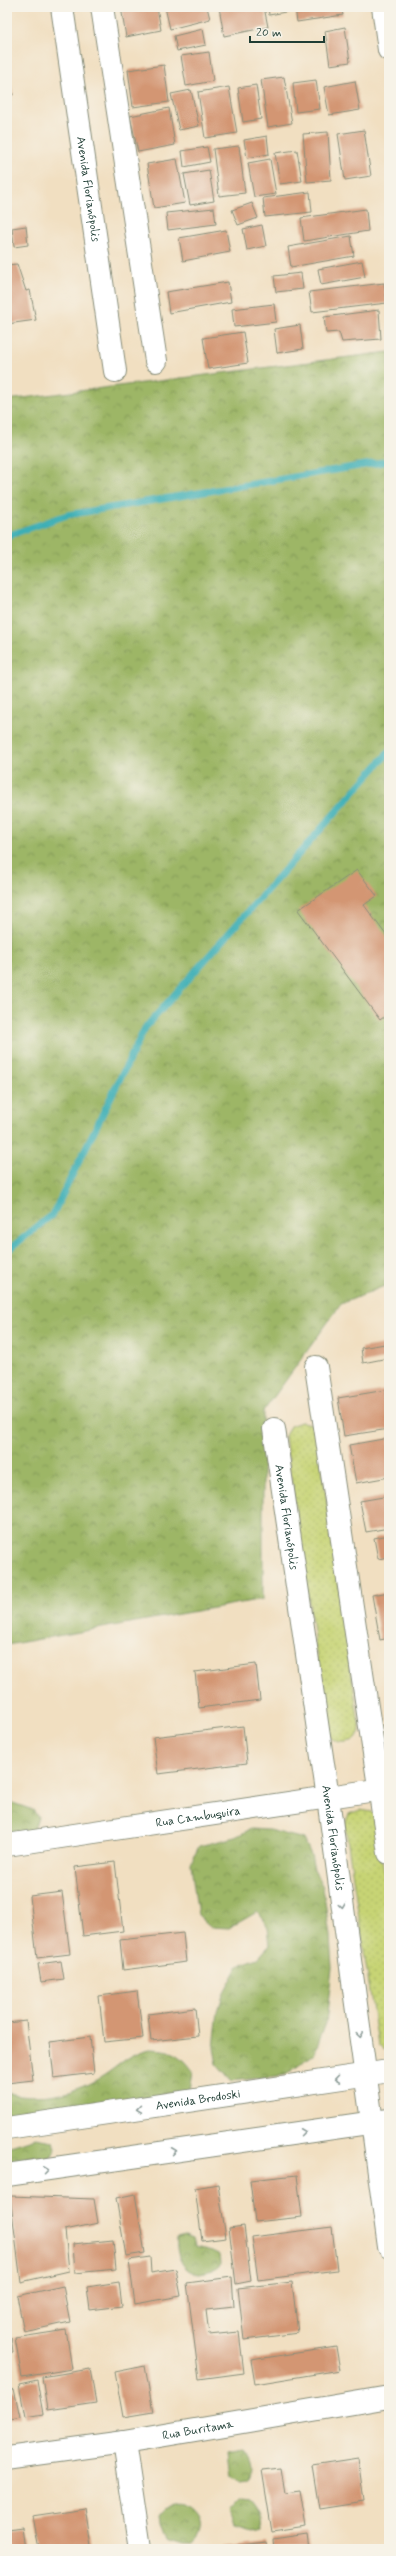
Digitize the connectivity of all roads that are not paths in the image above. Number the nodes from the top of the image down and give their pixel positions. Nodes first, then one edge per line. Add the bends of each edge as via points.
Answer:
1 (62, 7) edge
2 (102, 7) edge
3 (383, 7) edge
4 (389, 50) edge
5 (156, 360) dead end
6 (114, 371) dead end
7 (316, 1367) dead end
8 (274, 1429) dead end
9 (384, 1789) edge
10 (328, 1798) junction
11 (7, 1845) edge
12 (389, 1852) edge
13 (389, 2071) edge
14 (365, 2075) junction
15 (380, 2121) edge
16 (7, 2128) edge
17 (7, 2176) edge
18 (389, 2247) edge
19 (389, 2397) edge
20 (124, 2442) junction
21 (7, 2458) edge
22 (140, 2549) edge

1 - 6 street, Avenida Florianópolis
2 - 5 street
3 - 4 street
7 - 9 street
8 - 10 street, Avenida Florianópolis
9 - 10 street, Rua Cambuquira
9 - 12 street
10 - 11 street, Rua Cambuquira
10 -> 14 street, Avenida Florianópolis
13 - 14 street, Avenida Brodoski
14 - 15 street, Avenida Florianópolis
14 -> 16 street, Avenida Brodoski
17 -> 15 street
15 - 18 street, Avenida Florianópolis
19 - 20 street, Rua Buritama
20 - 21 street, Rua Buritama
20 - 22 street

